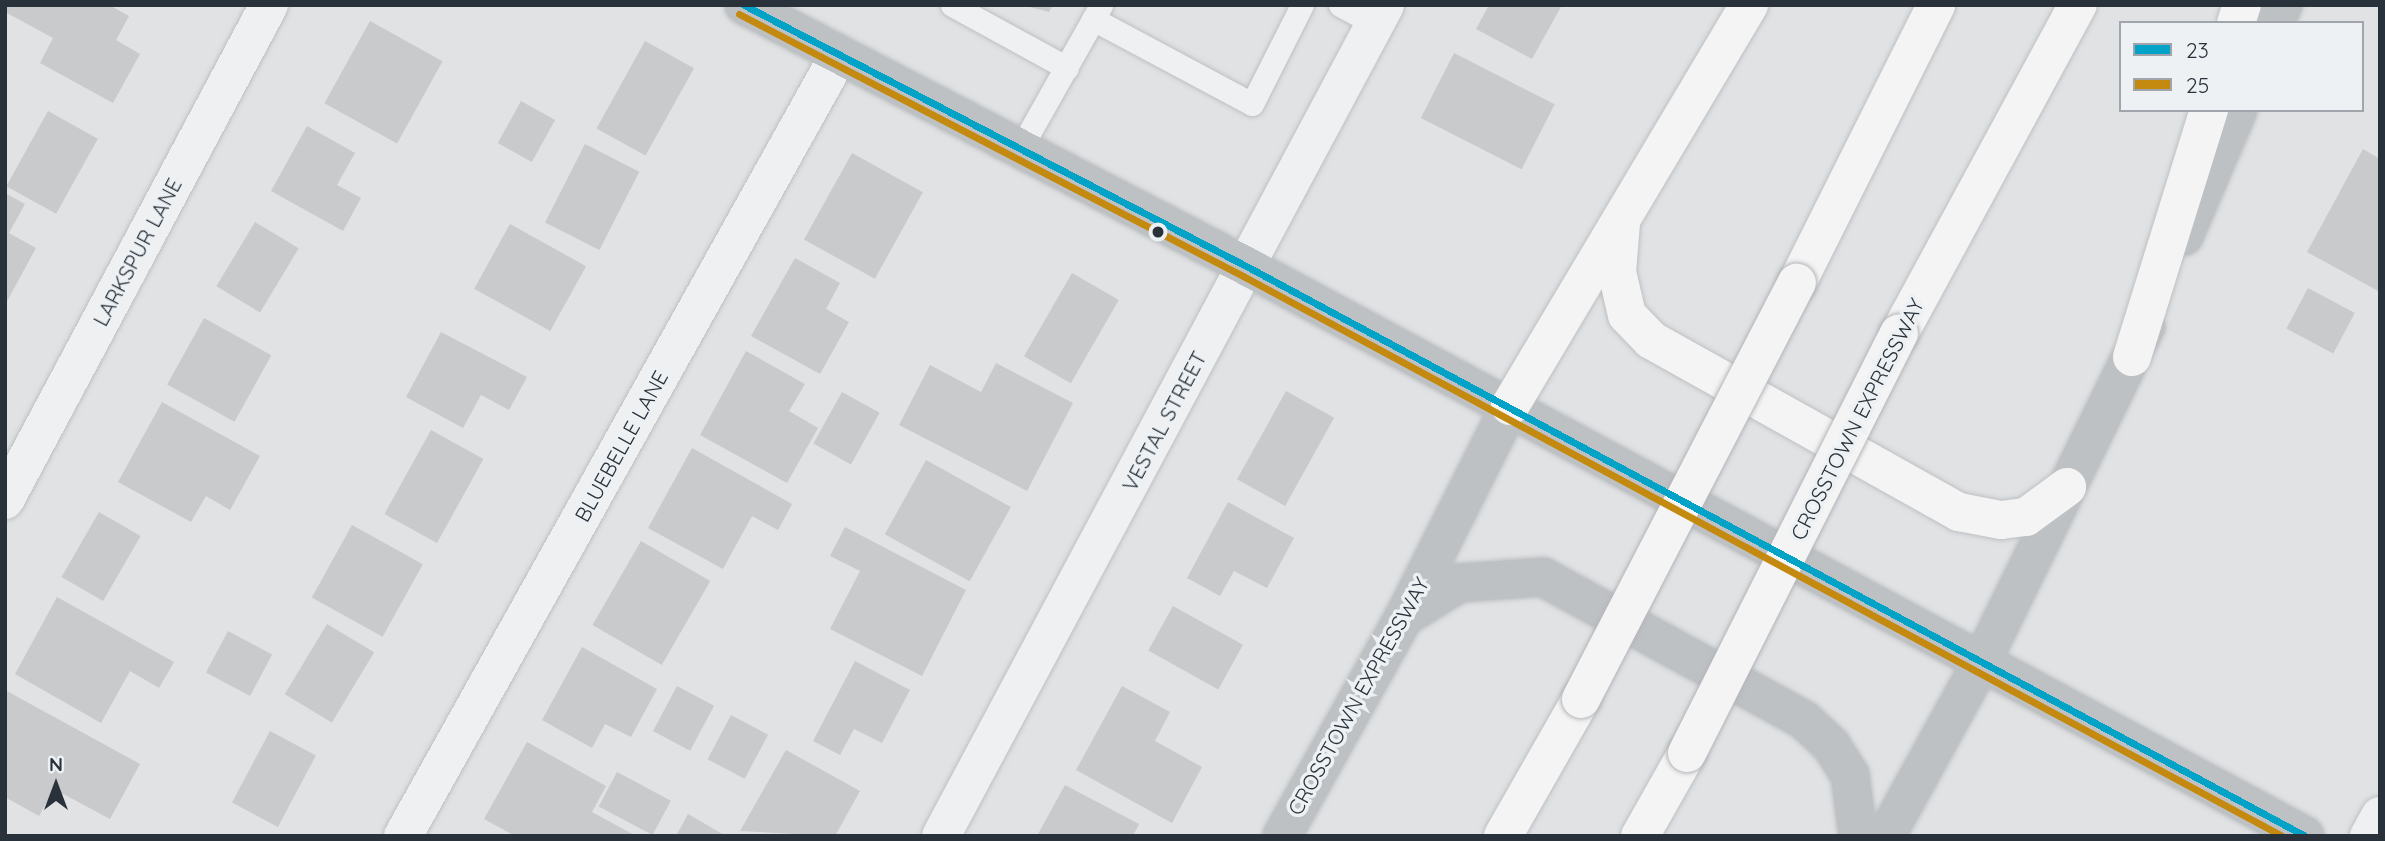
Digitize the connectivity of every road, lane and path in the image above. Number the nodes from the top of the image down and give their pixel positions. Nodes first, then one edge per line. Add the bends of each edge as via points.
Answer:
1 (269, 5) edge
2 (952, 5) edge
3 (1302, 5) edge
4 (1340, 5) edge
5 (1749, 5) edge
6 (1936, 5) edge
7 (2078, 5) edge
8 (2283, 5) edge
9 (757, 8) edge
10 (1097, 12) edge
11 (1380, 15) edge
12 (2276, 21) edge
13 (839, 55) junction
14 (1068, 68) junction
15 (2208, 112) edge
16 (2237, 112) edge
17 (1020, 149) junction
18 (1621, 223) junction
19 (1248, 267) junction
20 (2132, 357) junction
21 (1510, 406) junction
22 (2067, 487) junction
23 (5, 500) edge
24 (1404, 617) junction
25 (1981, 663) junction
26 (2380, 816) edge
27 (403, 836) edge
28 (941, 836) edge
29 (1282, 836) edge
30 (1503, 836) edge
31 (1640, 836) edge
32 (1858, 836) edge
33 (1886, 836) edge
34 (2305, 836) edge
35 (2368, 836) edge

1 - 23 street, LARKSPUR LANE
2 - 14 lane
3 - 10 lane via 1252,104
4 - 11 lane
5 - 18 highway
6 - 30 highway, bridge via 1581,699
7 - 31 highway, CROSSTOWN EXPRESSWAY, bridge via 1899,334 1687,753
8 - 12 main road
9 - 13 main road
10 - 14 lane
11 - 19 street, VESTAL STREET
13 - 17 main road
13 - 27 street, BLUEBELLE LANE
14 - 17 lane
15 - 20 highway
16 - 20 main road
17 - 19 main road
18 - 21 highway
18 - 22 highway via 1617,272 1627,315 1651,340 1959,512 2001,520 2026,517
19 - 21 main road
19 - 28 street, VESTAL STREET
20 - 22 main road
21 - 24 main road, CROSSTOWN EXPRESSWAY
21 - 25 main road
22 - 25 main road
24 - 29 main road, CROSSTOWN EXPRESSWAY
24 - 32 main road via 1459,583 1543,577 1804,720 1831,745 1850,775
25 - 33 main road
25 - 34 main road
26 - 35 street

